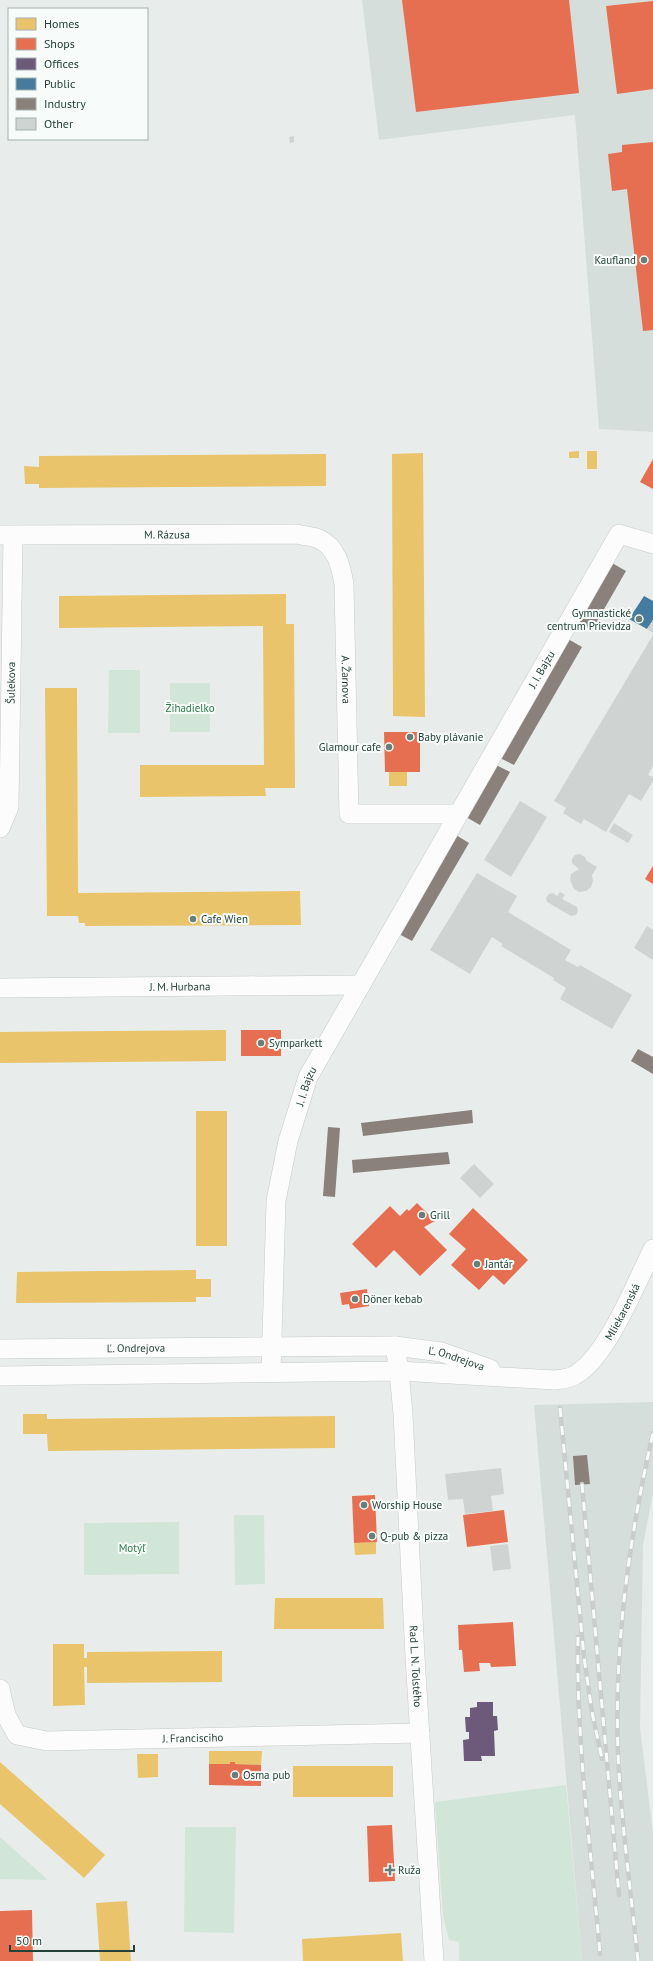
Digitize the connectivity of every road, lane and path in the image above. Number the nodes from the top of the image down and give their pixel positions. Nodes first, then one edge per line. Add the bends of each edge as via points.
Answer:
1 (7, 535) edge
2 (653, 544) edge
3 (331, 548) joint
4 (458, 814) junction
5 (0, 828) edge
6 (360, 985) junction
7 (0, 988) edge
8 (653, 1249) edge
9 (271, 1346) junction
10 (395, 1346) junction
11 (0, 1349) edge
12 (583, 1369) joint
13 (399, 1371) junction
14 (271, 1372) junction
15 (0, 1376) edge
16 (516, 1378) junction
17 (0, 1689) edge
18 (420, 1733) junction
19 (434, 1961) edge

1 - 3 street, M. Rázusa via 297,534 319,539
1 - 5 street, Šulekova via 9,807
2 - 4 street, J. I. Bajzu via 619,534
3 - 4 street, A. Žarnova via 341,564 344,584 349,814
4 - 6 street, J. I. Bajzu
6 - 7 street, J. M. Hurbana
6 - 9 street, J. I. Bajzu via 308,1077 288,1141 276,1201
8 - 12 street, Mliekarenská via 602,1349
9 - 10 street, Ľ. Ondrejova
9 - 11 street, Ľ. Ondrejova
9 - 14 street
10 - 13 street
10 - 16 street, Ľ. Ondrejova via 441,1352
12 - 16 street, Ľ. Ondrejova via 574,1376 564,1379
13 - 14 street, Ľ. Ondrejova
13 - 16 street, Ľ. Ondrejova
13 - 18 street, Rad L. N. Tolstého
14 - 15 street, Ľ. Ondrejova
17 - 18 street, J. Francisciho via 6,1715 17,1735 47,1741
18 - 19 street, Rad L. N. Tolstého

